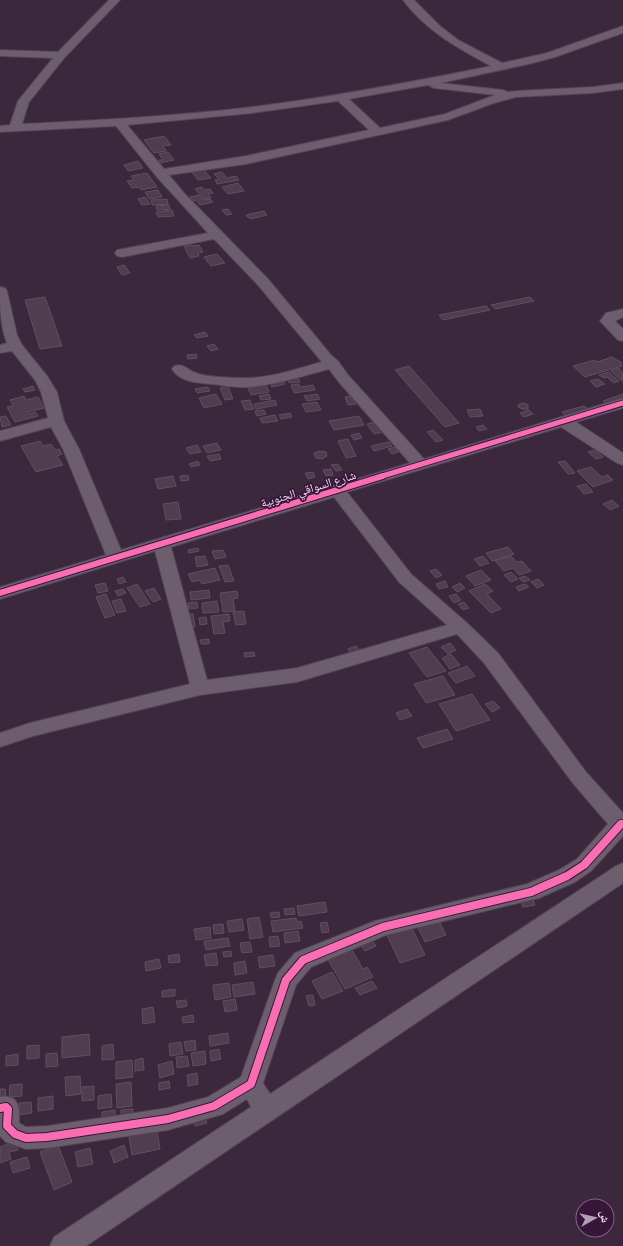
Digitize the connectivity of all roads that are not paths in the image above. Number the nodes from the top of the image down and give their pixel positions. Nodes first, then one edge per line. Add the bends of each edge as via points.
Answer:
1 (115, 0) edge
2 (408, 0) edge
3 (623, 29) edge
4 (0, 53) edge
5 (62, 56) junction
6 (501, 67) junction
7 (419, 83) junction
8 (623, 86) edge
9 (516, 94) junction
10 (340, 97) junction
11 (119, 122) junction
12 (15, 128) junction
13 (0, 129) edge
14 (377, 132) junction
15 (160, 173) junction
16 (216, 235) junction
17 (122, 253) dead end
18 (1, 299) edge
19 (623, 313) edge
20 (623, 337) edge
21 (16, 346) junction
22 (0, 349) edge
23 (334, 364) junction
24 (179, 369) dead end
25 (623, 403) edge
26 (56, 421) junction
27 (564, 421) junction
28 (0, 436) edge
29 (623, 460) edge
30 (421, 465) junction
31 (338, 490) junction
32 (162, 544) junction
33 (116, 558) junction
34 (0, 593) edge
35 (461, 627) junction
36 (200, 688) junction
37 (0, 740) edge
38 (622, 826) edge
39 (623, 872) edge
40 (251, 1084) junction
41 (0, 1108) edge
42 (266, 1111) junction
43 (63, 1246) edge

1 - 5 street
2 - 6 street via 454,42
3 - 6 street via 551,55
4 - 5 street
5 - 12 street via 24,101
6 - 7 street
7 - 9 street
7 - 10 street
8 - 9 street
9 - 14 street via 490,100 448,117
10 - 11 street via 252,110
10 - 14 street
11 - 12 street
11 - 15 street
12 - 13 street
14 - 15 street via 246,160
15 - 16 street
16 - 17 street
16 - 23 street via 263,282 326,358
18 - 21 street via 10,335
19 - 20 street via 611,316 607,321
21 - 22 street
21 - 26 street via 50,392
23 - 24 street via 246,383 194,378
23 - 30 street
25 - 27 street, شارع السواقي الجنوبية
26 - 28 street
26 - 33 street via 71,449
27 - 29 street
27 - 30 street, شارع السواقي الجنوبية
30 - 31 street, شارع السواقي الجنوبية
31 - 32 street, شارع السواقي الجنوبية
31 - 35 street via 405,578
32 - 33 street, شارع السواقي الجنوبية
32 - 36 street
33 - 34 street, شارع السواقي الجنوبية
35 - 36 street via 297,675
35 - 38 street via 492,658 579,777
36 - 37 street via 30,730
38 - 40 street via 584,865 567,876 531,892 383,927 302,960 286,980
39 - 42 street
40 - 41 street via 214,1106 168,1118 47,1138 26,1138 15,1134 7,1126 8,1109
40 - 42 street
42 - 43 street

